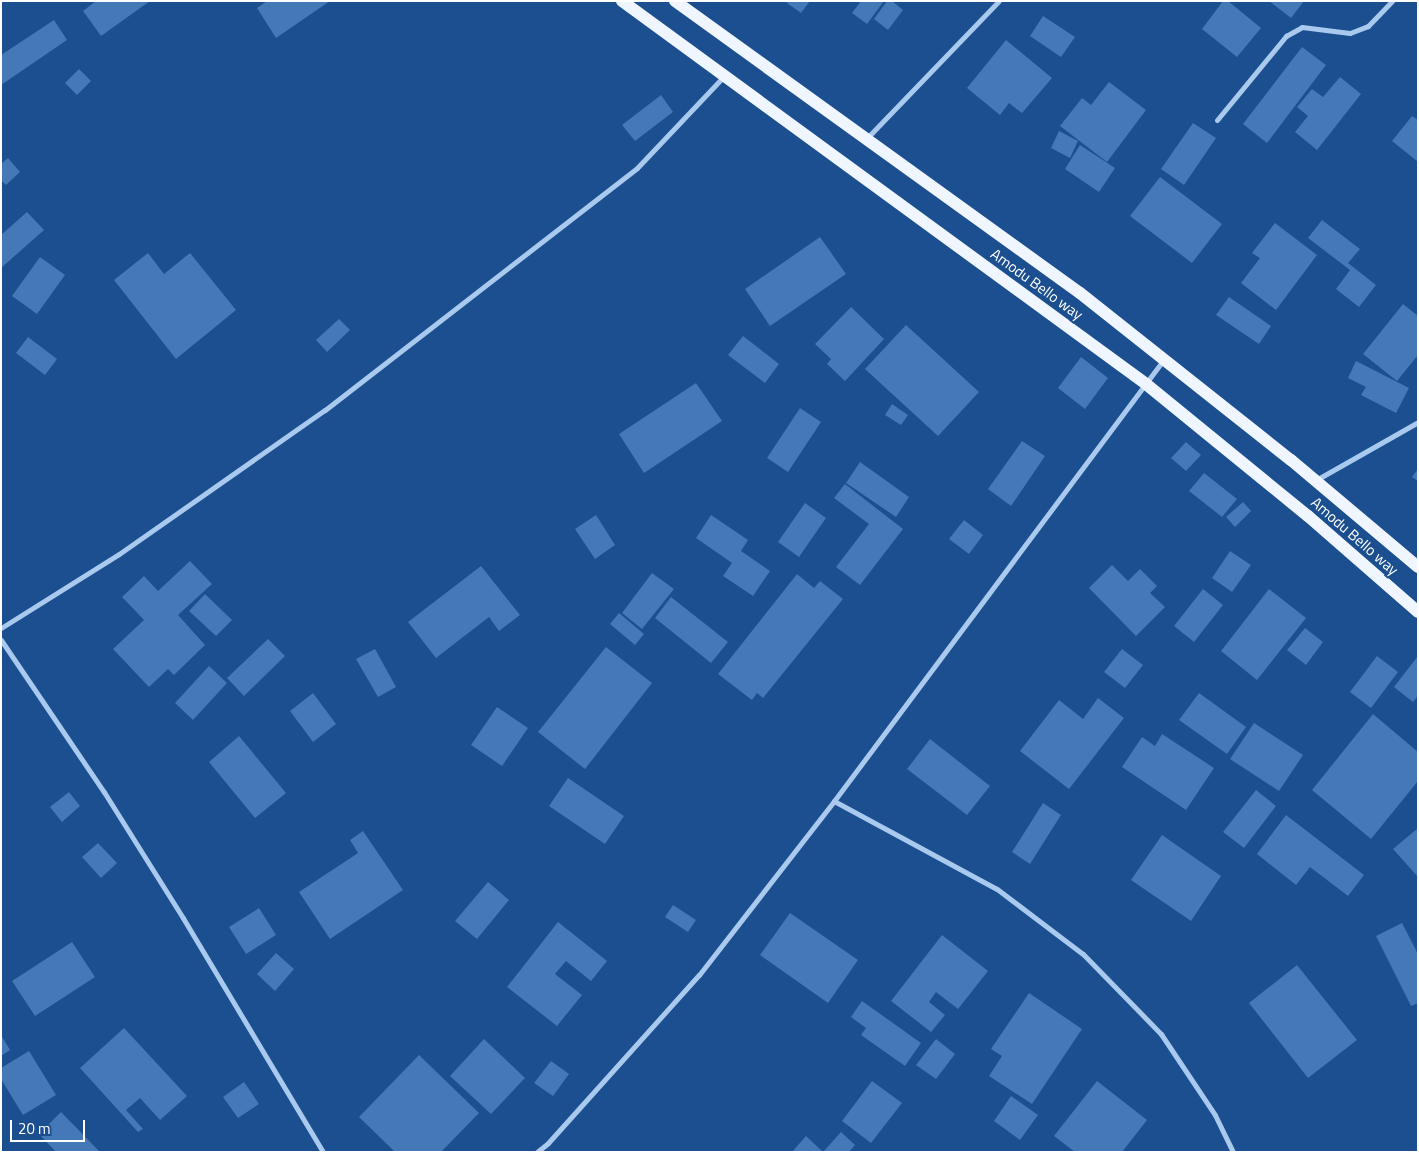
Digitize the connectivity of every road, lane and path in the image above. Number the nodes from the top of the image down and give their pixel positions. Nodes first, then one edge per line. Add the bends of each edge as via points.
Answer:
1 (622, 1) edge
2 (675, 1) edge
3 (999, 1) edge
4 (1392, 1) edge
5 (723, 77) junction
6 (1217, 120) dead end
7 (865, 140) junction
8 (1164, 359) junction
9 (1146, 384) junction
10 (1418, 422) edge
11 (1316, 480) junction
12 (1418, 567) edge
13 (1418, 612) edge
14 (1, 628) edge
15 (1, 640) edge
16 (834, 801) junction
17 (323, 1152) edge
18 (537, 1152) edge
19 (1232, 1152) edge

1 - 5 main road, Amodu Bello way
2 - 7 main road, Amodu Bello way
3 - 7 street
4 - 6 street via 1368,26 1350,33 1302,27 1286,36
5 - 9 main road, Amodu Bello way
5 - 14 street via 637,168 325,410 119,554
7 - 8 main road, Amodu Bello way via 1080,293
8 - 9 street
8 - 11 main road, Amodu Bello way
9 - 13 main road, Amodu Bello way via 1308,516
9 - 16 street
10 - 11 street
11 - 12 main road, Amodu Bello way
15 - 17 street via 104,792
16 - 18 street via 699,975
16 - 19 street via 997,888 1083,954 1161,1034 1216,1115

